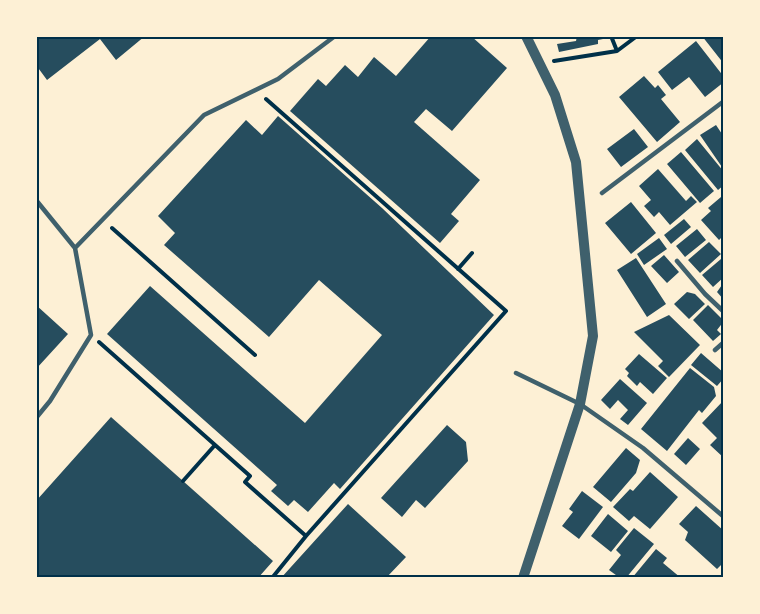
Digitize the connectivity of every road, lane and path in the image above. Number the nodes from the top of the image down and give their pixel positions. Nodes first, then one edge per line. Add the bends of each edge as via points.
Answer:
1 (335, 36) edge
2 (526, 36) edge
3 (611, 36) edge
4 (637, 36) edge
5 (617, 51) junction
6 (538, 64) junction
7 (724, 101) edge
8 (279, 111) dead end
9 (602, 193) dead end
10 (36, 200) edge
11 (102, 220) junction
12 (75, 248) junction
13 (472, 253) dead end
14 (677, 261) dead end
15 (458, 269) junction
16 (724, 312) edge
17 (91, 335) junction
18 (724, 342) edge
19 (715, 350) dead end
20 (255, 355) dead end
21 (516, 373) dead end
22 (580, 404) junction
23 (36, 418) edge
24 (214, 445) junction
25 (183, 481) dead end
26 (724, 517) edge
27 (306, 536) junction
28 (272, 578) edge
29 (522, 578) edge

1 - 11 lane via 278,79 204,115
2 - 6 street
3 - 5 path
4 - 5 path
5 - 6 path
6 - 22 street via 568,129 581,196 592,336
7 - 9 lane
8 - 15 path
10 - 12 lane
11 - 12 lane
11 - 20 path
12 - 17 lane
13 - 15 path
14 - 16 lane
15 - 27 path via 506,311
17 - 23 lane
17 - 24 path
18 - 19 lane
21 - 22 lane
22 - 26 lane via 643,448
22 - 29 street
24 - 25 path
24 - 27 path via 250,476 245,482
27 - 28 path

